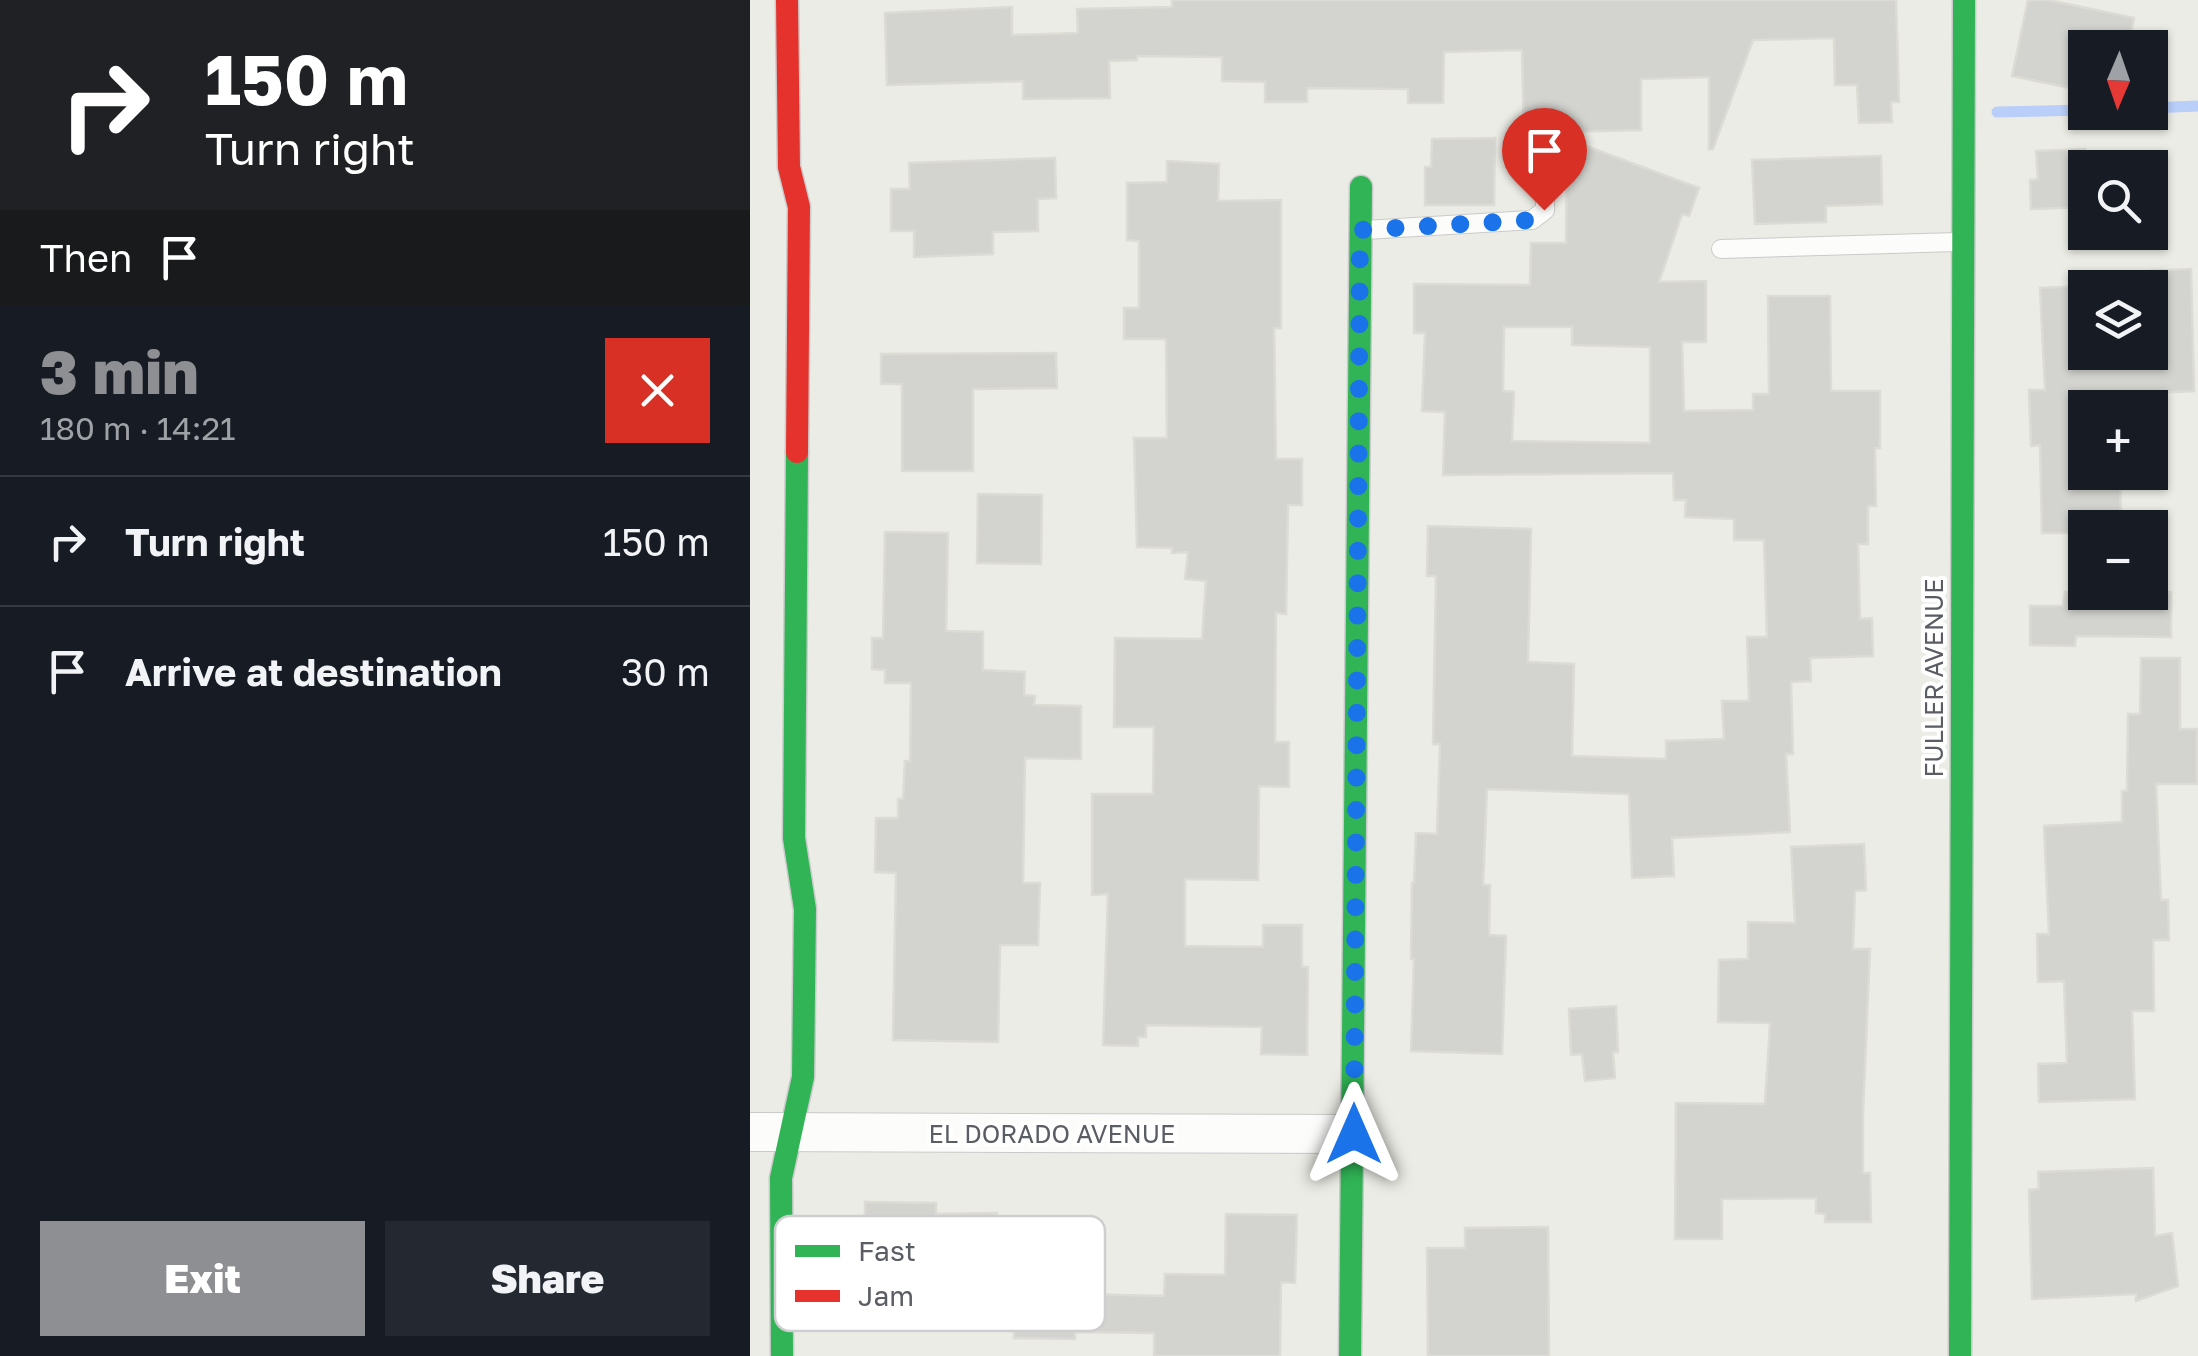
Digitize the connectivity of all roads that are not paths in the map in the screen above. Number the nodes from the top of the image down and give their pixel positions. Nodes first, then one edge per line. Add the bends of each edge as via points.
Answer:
1 (787, 0) edge
2 (1964, 0) edge
3 (1545, 158) dead end
4 (1361, 187) dead end
5 (1360, 230) junction
6 (1963, 242) junction
7 (1720, 249) dead end
8 (790, 1131) junction
9 (750, 1132) edge
10 (1354, 1134) junction
11 (781, 1216) edge
12 (782, 1331) edge
13 (782, 1356) edge
14 (1350, 1356) edge
15 (1960, 1356) edge

1 - 8 street via 789,167 798,207 794,838 804,909 803,1077
2 - 6 street, FULLER AVENUE
3 - 5 lane via 1544,210 1532,220
4 - 5 street
5 - 10 street
6 - 7 lane
6 - 15 street, FULLER AVENUE
8 - 9 street, EL DORADO AVENUE
8 - 10 street, EL DORADO AVENUE
8 - 11 street
10 - 14 street
12 - 13 street

